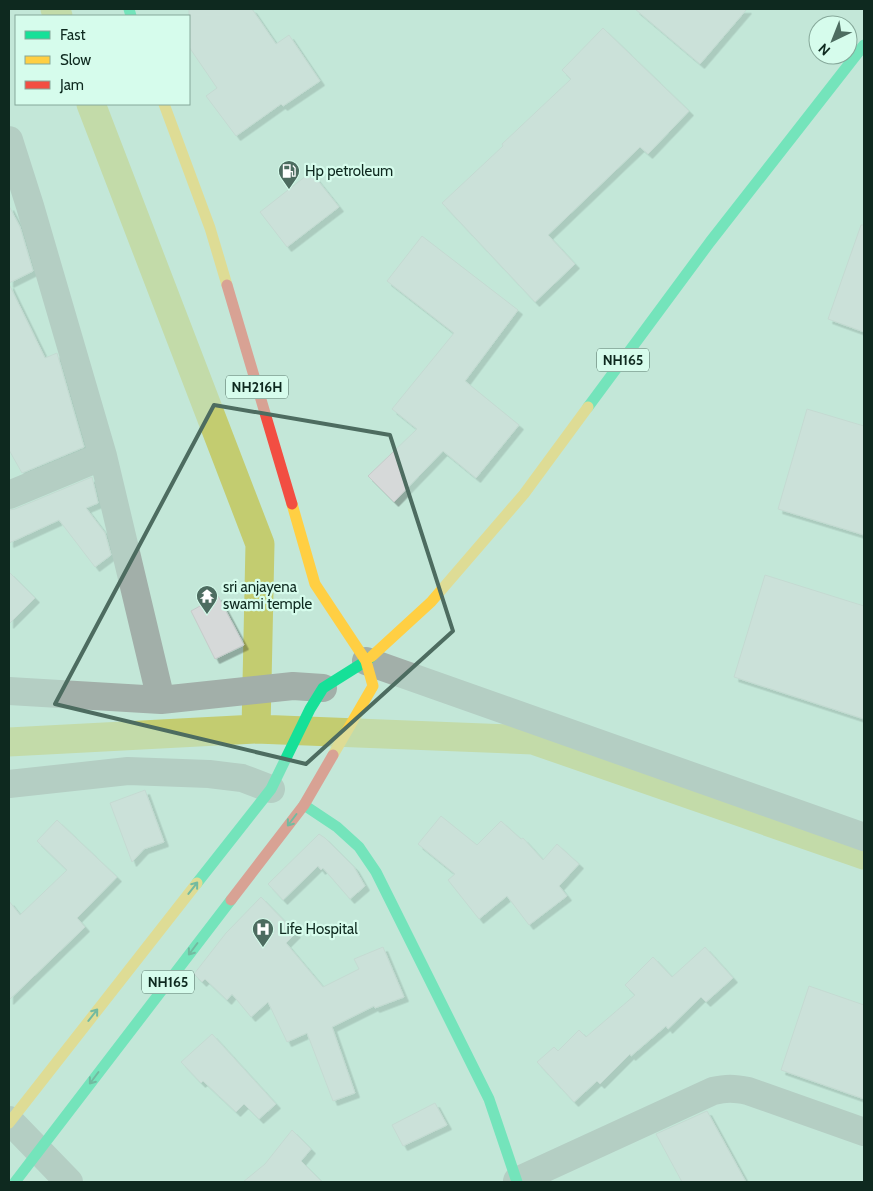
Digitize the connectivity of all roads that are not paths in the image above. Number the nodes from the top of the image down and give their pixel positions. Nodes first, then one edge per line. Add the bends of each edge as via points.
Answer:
1 (864, 46) edge
2 (164, 105) edge
3 (9, 140) edge
4 (19, 212) edge
5 (103, 456) junction
6 (9, 495) edge
7 (366, 661) junction
8 (9, 691) edge
9 (316, 698) junction
10 (161, 700) junction
11 (9, 784) edge
12 (271, 789) junction
13 (304, 805) junction
14 (864, 837) edge
15 (9, 1121) edge
16 (864, 1132) edge
17 (39, 1151) junction
18 (15, 1182) edge
19 (69, 1182) edge
20 (517, 1182) edge

1 - 7 main road, NH165 via 710,242 524,494 431,602
2 - 7 main road, NH216H via 210,228 315,584
3 - 4 street
4 - 5 street
5 - 6 street
5 - 10 street
7 - 9 main road, NH165
7 - 13 main road, NH165 via 373,686
7 - 14 street
8 - 10 street
9 - 10 street via 293,686
9 - 12 main road, NH165
11 - 12 street via 128,771 242,778
15 -> 12 main road, NH165
13 -> 17 main road, NH165
13 - 20 main road via 337,827 359,847 376,872 490,1099
15 - 17 street
16 - 20 street via 748,1091 724,1089 713,1091
17 - 18 main road, NH165
17 - 19 street

